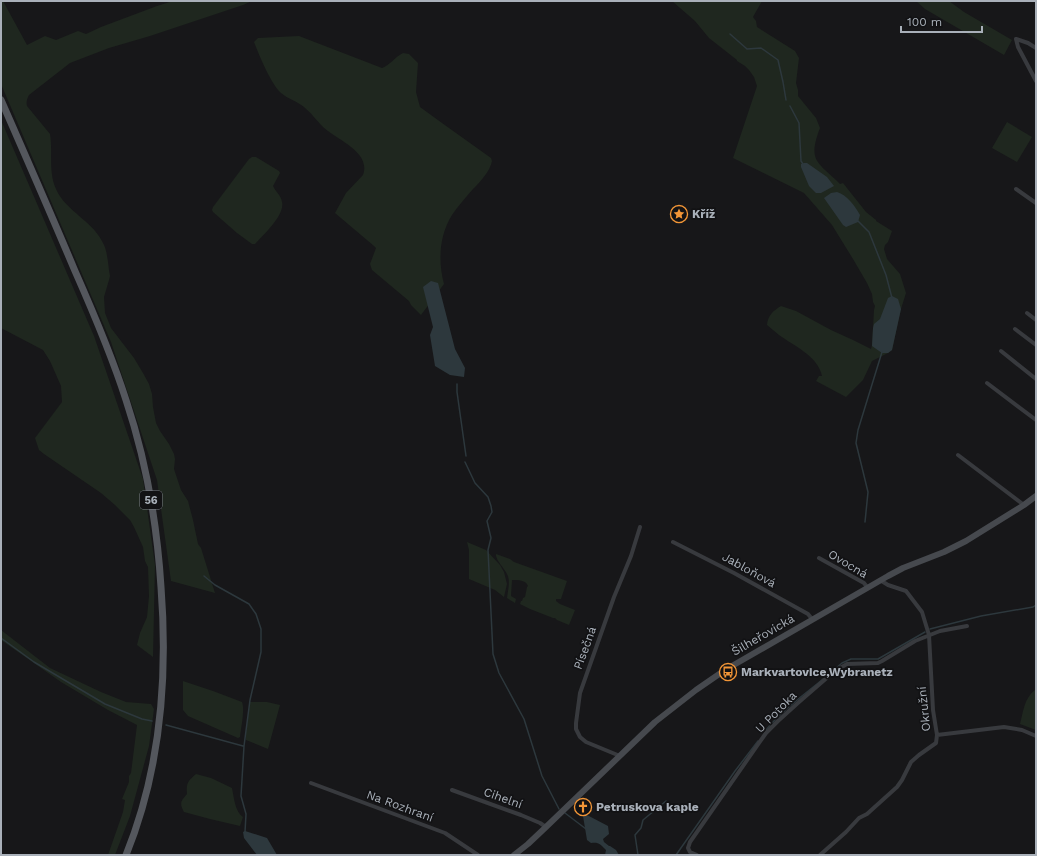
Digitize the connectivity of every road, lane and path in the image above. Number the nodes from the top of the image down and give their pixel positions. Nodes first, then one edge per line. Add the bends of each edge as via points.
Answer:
1 (1036, 48) edge
2 (1036, 81) edge
3 (1, 100) edge
4 (1016, 189) dead end
5 (1036, 203) edge
6 (1027, 312) dead end
7 (1036, 320) edge
8 (1015, 329) dead end
9 (1036, 345) edge
10 (1001, 351) dead end
11 (1036, 379) edge
12 (987, 382) dead end
13 (1036, 420) edge
14 (958, 455) dead end
15 (1036, 496) edge
16 (1024, 505) junction
17 (640, 527) dead end
18 (673, 542) dead end
19 (819, 558) dead end
20 (880, 580) junction
21 (867, 587) junction
22 (812, 619) junction
23 (966, 626) dead end
24 (929, 635) junction
25 (937, 735) junction
26 (1036, 736) edge
27 (620, 756) junction
28 (311, 784) dead end
29 (452, 790) dead end
30 (546, 827) junction
31 (126, 855) edge
32 (478, 855) edge
33 (514, 855) edge
34 (697, 855) edge
35 (820, 855) edge

1 - 2 street via 1016,39
3 - 31 main road, 56 via 94,315 127,400 156,529 164,619 161,708 152,774 141,817
4 - 5 street
6 - 7 street
8 - 9 street
10 - 11 street
12 - 13 street
14 - 16 street
15 - 16 street, Šilheřovická
16 - 20 street, Šilheřovická via 966,542
17 - 27 street, Písečná via 580,693 576,717 576,729 580,737
18 - 22 street, Jabloňová via 746,579 808,614
19 - 21 street, Ovocná
20 - 21 street, Šilheřovická
20 - 24 street, Okružní via 906,591 922,612
21 - 22 street, Šilheřovická
22 - 27 street, Šilheřovická via 696,690 655,722
23 - 24 street, U Potoka
24 - 25 street, Okružní
24 - 34 street, U Potoka via 878,663 847,664 778,721 766,733 690,842 690,852
25 - 26 street via 1004,727
25 - 35 street, Okružní via 936,743 911,762 897,787
27 - 30 street, Šilheřovická
28 - 32 street, Na Rozhraní via 444,833
29 - 30 street, Cihelní
30 - 33 street, Šilheřovická

